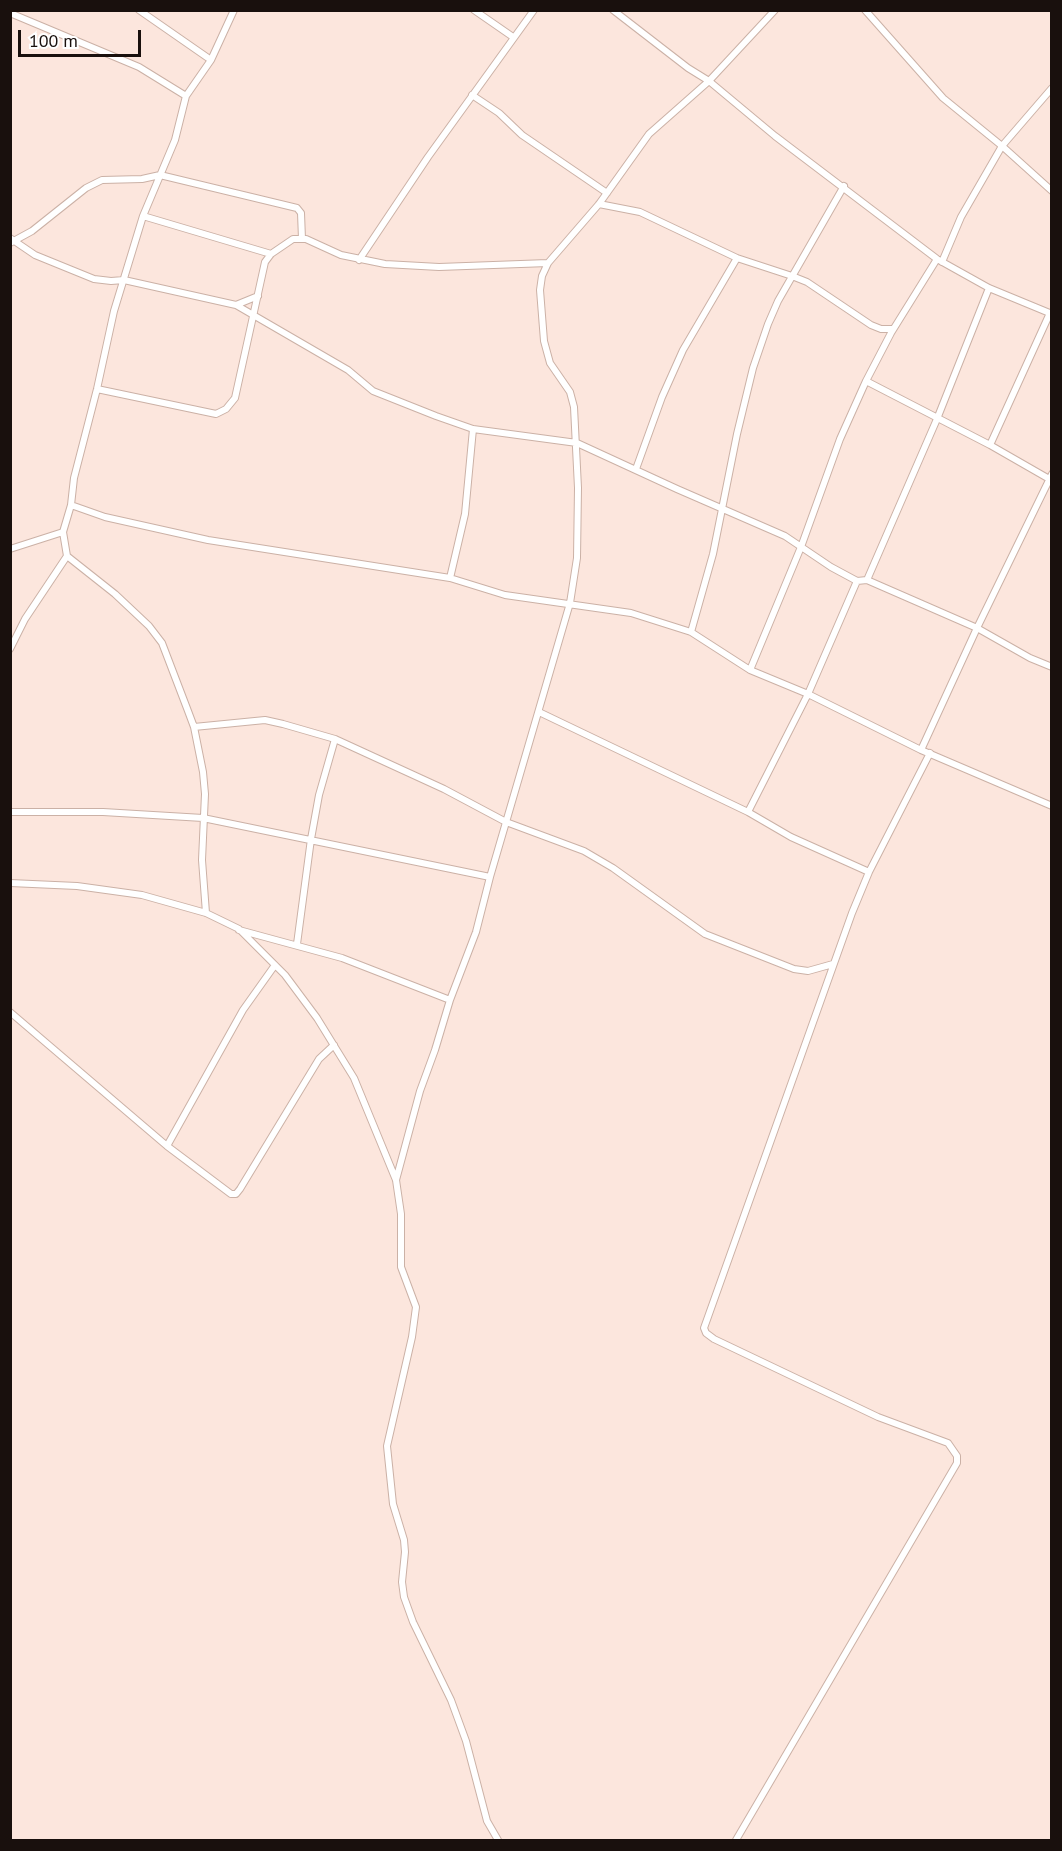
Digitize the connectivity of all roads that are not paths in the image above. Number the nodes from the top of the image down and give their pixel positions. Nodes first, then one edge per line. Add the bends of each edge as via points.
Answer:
1 (140, 10) edge
2 (234, 10) edge
3 (474, 10) edge
4 (534, 10) edge
5 (613, 10) edge
6 (775, 10) edge
7 (865, 10) edge
8 (10, 13) edge
9 (513, 38) junction
10 (211, 60) junction
11 (709, 81) junction
12 (1052, 88) edge
13 (472, 95) junction
14 (186, 96) junction
15 (1002, 146) junction
16 (160, 175) junction
17 (844, 186) junction
18 (1052, 191) edge
19 (607, 193) junction
20 (599, 204) junction
21 (143, 216) junction
22 (302, 239) junction
23 (12, 240) edge
24 (271, 254) junction
25 (736, 258) junction
26 (359, 260) junction
27 (939, 260) junction
28 (548, 263) junction
29 (792, 276) junction
30 (124, 279) junction
31 (989, 288) junction
32 (258, 296) junction
33 (236, 305) junction
34 (1051, 314) edge
35 (254, 316) junction
36 (893, 328) junction
37 (866, 381) junction
38 (97, 389) junction
39 (937, 419) junction
40 (473, 429) junction
41 (577, 442) junction
42 (990, 445) junction
43 (636, 469) junction
44 (1051, 477) edge
45 (71, 505) junction
46 (722, 507) junction
47 (63, 532) junction
48 (801, 547) junction
49 (10, 549) edge
50 (67, 556) junction
51 (450, 578) junction
52 (867, 580) junction
53 (857, 581) junction
54 (570, 603) junction
55 (977, 628) junction
56 (691, 632) junction
57 (10, 649) edge
58 (1052, 667) edge
59 (750, 670) junction
60 (808, 694) junction
61 (539, 712) junction
62 (194, 727) junction
63 (335, 740) junction
64 (921, 750) junction
65 (930, 753) junction
66 (1052, 795) edge
67 (1049, 805) edge
68 (748, 812) junction
69 (10, 813) edge
70 (203, 818) junction
71 (506, 822) junction
72 (310, 839) junction
73 (869, 872) junction
74 (490, 877) junction
75 (10, 883) edge
76 (206, 913) junction
77 (239, 929) junction
78 (297, 944) junction
79 (833, 964) junction
80 (275, 965) junction
81 (450, 1000) junction
82 (10, 1012) edge
83 (334, 1045) junction
84 (167, 1146) junction
85 (396, 1180) junction
86 (498, 1840) edge
87 (736, 1840) edge

1 - 10 street
2 - 10 street
3 - 9 street
4 - 9 street
5 - 11 street
6 - 11 street
7 - 15 street via 944,98
8 - 14 street via 139,67
9 - 13 street
10 - 14 street
11 - 17 street
11 - 19 street via 649,134
12 - 15 street
13 - 19 street via 537,146
13 - 26 street
14 - 16 street via 175,140
15 - 18 street
15 - 27 street
16 - 21 street
16 - 22 street via 292,206 302,213
16 - 23 street via 102,180 46,222
17 - 27 street
17 - 29 street
19 - 20 street
20 - 25 street via 640,212
20 - 28 street
21 - 24 street
21 - 30 street
22 - 24 street via 293,239
22 - 26 street
23 - 30 street via 35,255 94,279
24 - 32 street via 265,262
25 - 29 street
25 - 43 street via 683,350
26 - 28 street via 439,267
27 - 31 street
27 - 36 street
28 - 41 street via 540,290 543,341 550,363 570,392
29 - 36 street via 871,325
29 - 46 street via 768,324 753,368
30 - 33 street
30 - 38 street
31 - 34 street
31 - 39 street
32 - 33 street
32 - 35 street
33 - 35 street
34 - 42 street
35 - 38 street via 235,398 220,414
35 - 40 street via 348,370 373,391
36 - 37 street
37 - 39 street
37 - 48 street via 840,439
38 - 45 street
39 - 42 street
39 - 52 street
40 - 41 street
40 - 51 street via 465,514
41 - 43 street
41 - 54 street via 577,558
42 - 44 street
43 - 46 street
44 - 55 street
45 - 47 street
45 - 51 street via 105,517 208,540
46 - 48 street
46 - 56 street
47 - 49 street
47 - 50 street
48 - 53 street
48 - 59 street
50 - 57 street
50 - 62 street via 115,594 162,643
51 - 54 street via 505,595
52 - 53 street
52 - 55 street
53 - 60 street
54 - 56 street via 631,613
54 - 61 street
55 - 58 street
55 - 64 street
56 - 59 street
59 - 60 street
60 - 64 street
60 - 68 street
61 - 68 street
61 - 71 street
62 - 63 street via 265,720
62 - 70 street via 203,772
63 - 71 street
63 - 72 street
64 - 65 street
65 - 67 street
65 - 73 street
66 - 67 street
68 - 73 street via 791,837
69 - 70 street via 103,812
70 - 72 street
70 - 76 street
71 - 74 street
71 - 79 street via 584,851 705,934 794,969 808,971
72 - 74 street
72 - 78 street
73 - 79 street
74 - 81 street via 476,932
75 - 76 street via 77,886 142,895
76 - 77 street
77 - 78 street
77 - 80 street
78 - 81 street
79 - 87 street via 704,1328 714,1339 878,1417 948,1443 957,1463
80 - 83 street
80 - 84 street via 243,1010
81 - 85 street
82 - 84 street
83 - 84 street via 319,1059 236,1194 226,1192
83 - 85 street via 354,1078
85 - 86 street via 401,1214 401,1267 416,1307 387,1446 393,1504 404,1540 404,1597 451,1701 466,1741 486,1821

